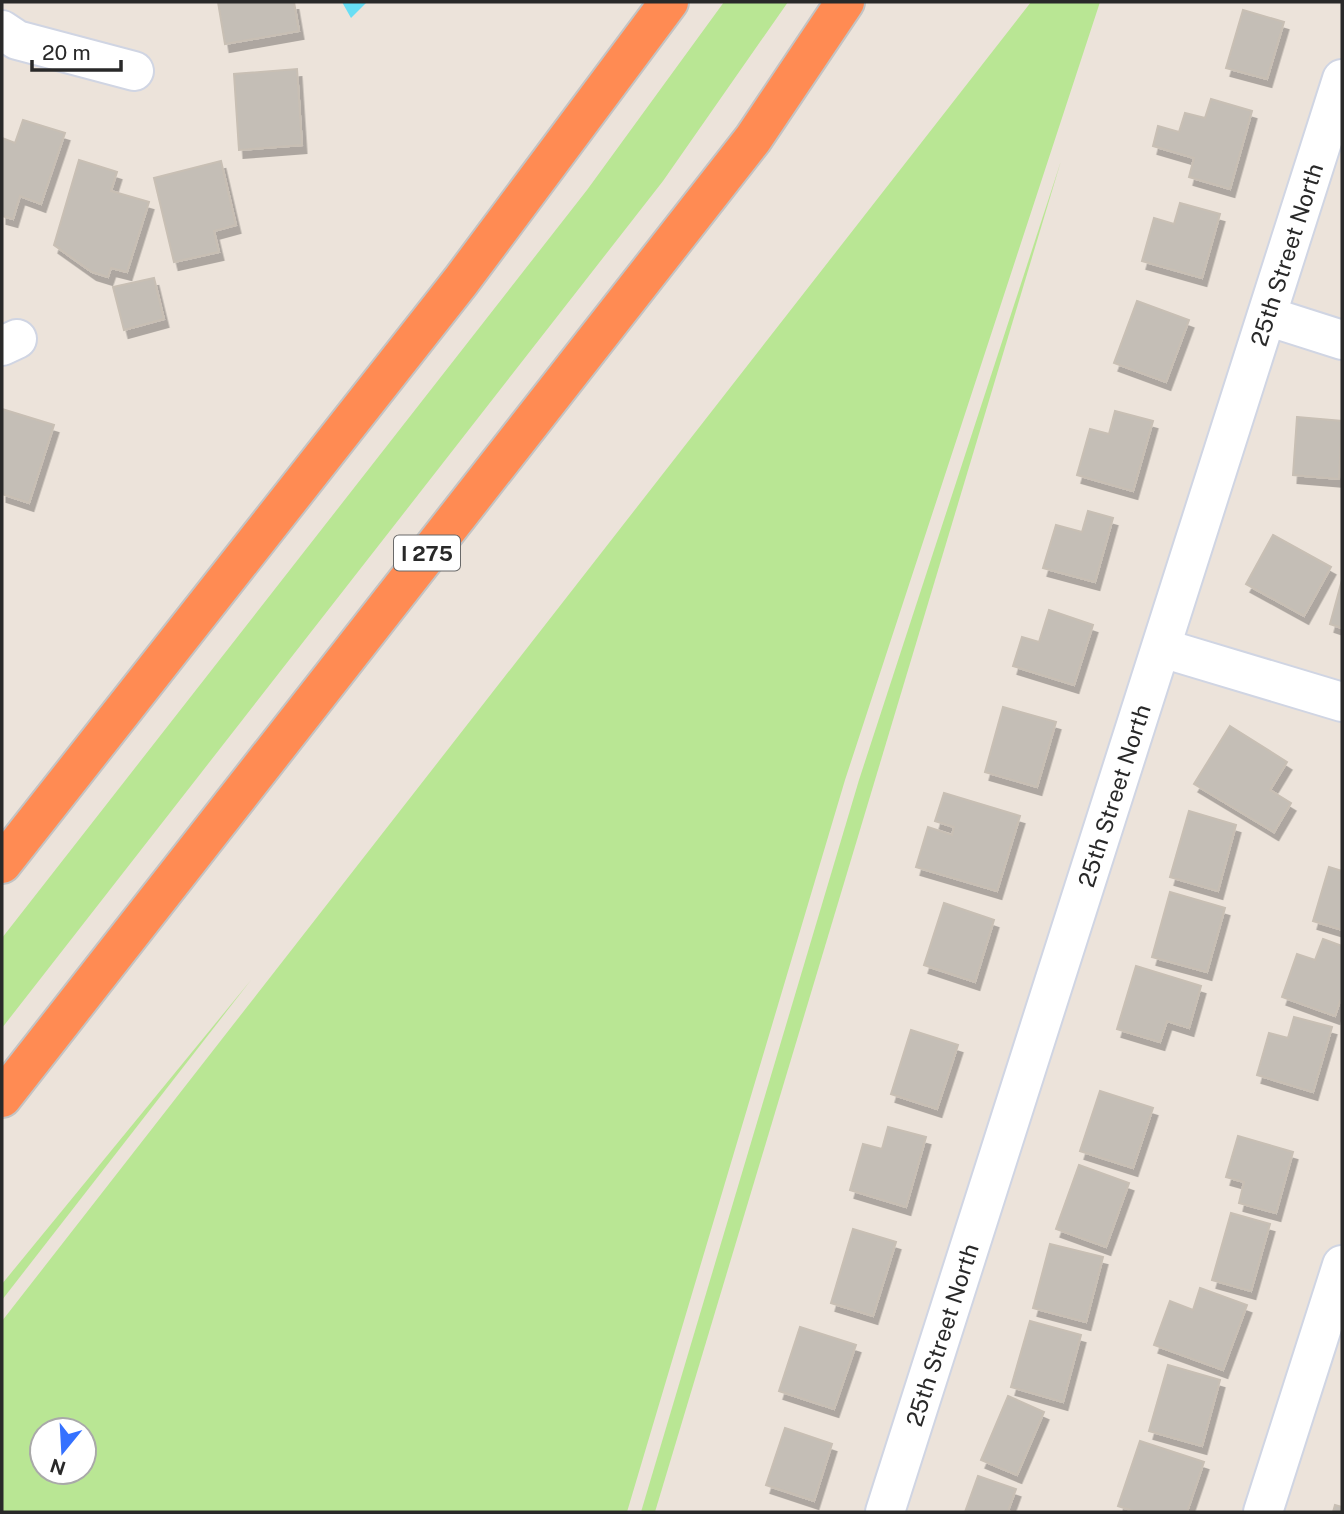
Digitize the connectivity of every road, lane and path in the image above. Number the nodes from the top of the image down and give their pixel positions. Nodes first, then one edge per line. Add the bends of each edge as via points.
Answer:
1 (669, 2) edge
2 (845, 2) edge
3 (2, 30) edge
4 (134, 71) dead end
5 (1342, 79) edge
6 (1267, 316) junction
7 (1342, 340) edge
8 (1162, 648) junction
9 (1342, 702) edge
10 (2, 864) edge
11 (2, 1098) edge
12 (1342, 1265) edge
13 (885, 1512) edge
14 (1263, 1512) edge

1 - 10 highway via 461,281
2 - 11 highway, I 275 via 753,139
3 - 4 street via 16,40
5 - 6 street, 25th Street North
6 - 7 street
6 - 8 street, 25th Street North
8 - 9 street
8 - 13 street, 25th Street North
12 - 14 street

